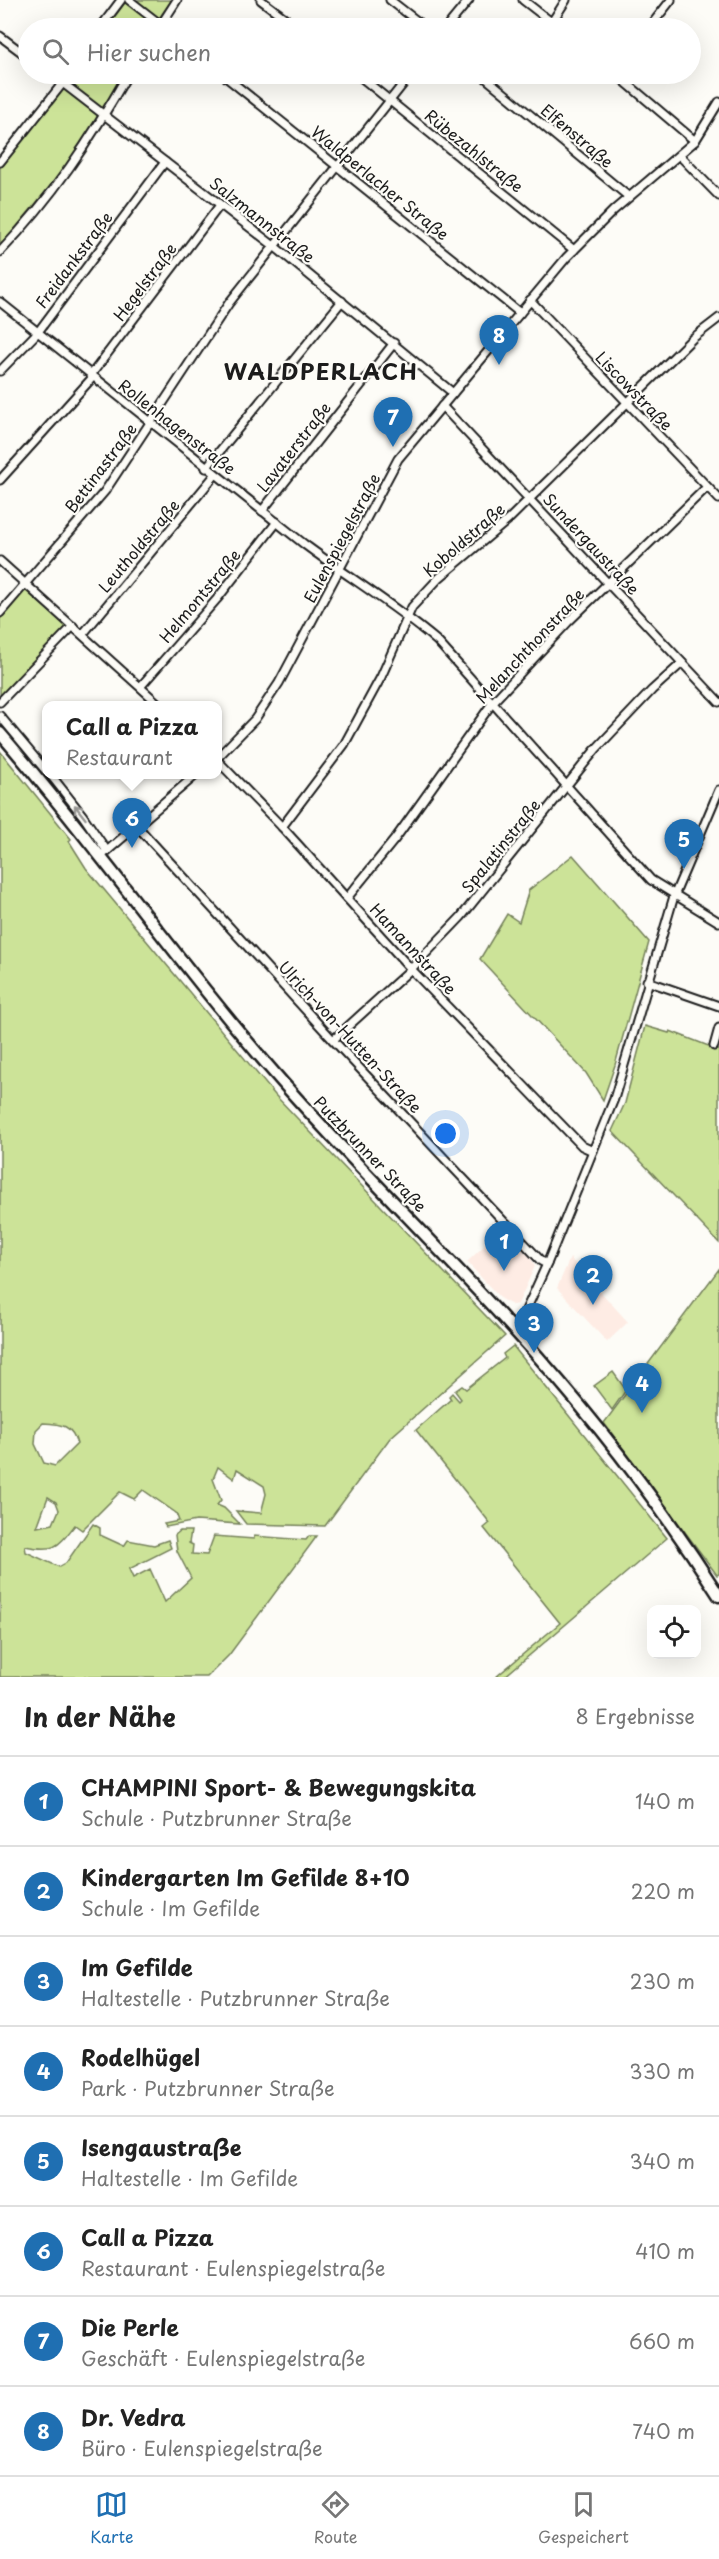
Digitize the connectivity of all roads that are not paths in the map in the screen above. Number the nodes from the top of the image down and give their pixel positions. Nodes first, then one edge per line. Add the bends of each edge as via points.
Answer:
1 (121, 0) edge
2 (129, 0) edge
3 (177, 0) edge
4 (261, 0) edge
5 (390, 0) edge
6 (469, 0) edge
7 (524, 0) edge
8 (566, 0) edge
9 (671, 0) edge
10 (108, 18) edge
11 (150, 18) edge
12 (167, 18) edge
13 (285, 18) edge
14 (413, 18) edge
15 (454, 18) edge
16 (547, 18) edge
17 (555, 18) edge
18 (657, 18) edge
19 (0, 36) edge
20 (18, 50) edge
21 (63, 84) edge
22 (65, 84) edge
23 (122, 84) edge
24 (235, 84) edge
25 (370, 84) edge
26 (403, 84) edge
27 (493, 84) edge
28 (628, 84) edge
29 (391, 100) junction
30 (719, 102) edge
31 (105, 114) junction
32 (695, 141) junction
33 (680, 156) junction
34 (0, 162) edge
35 (165, 162) junction
36 (338, 165) junction
37 (719, 196) edge
38 (629, 197) junction
39 (220, 204) junction
40 (274, 246) junction
41 (574, 250) junction
42 (0, 252) edge
43 (531, 300) junction
44 (342, 301) junction
45 (0, 302) edge
46 (520, 313) junction
47 (719, 318) edge
48 (38, 332) junction
49 (394, 344) junction
50 (0, 370) edge
51 (92, 376) junction
52 (453, 393) junction
53 (627, 403) junction
54 (442, 406) junction
55 (150, 424) junction
56 (206, 468) junction
57 (215, 475) junction
58 (0, 480) edge
59 (707, 487) junction
60 (530, 499) junction
61 (719, 499) edge
62 (262, 511) junction
63 (277, 522) junction
64 (0, 561) edge
65 (341, 570) junction
66 (26, 583) junction
67 (607, 583) junction
68 (0, 613) edge
69 (407, 616) junction
70 (73, 626) junction
71 (83, 634) junction
72 (682, 663) junction
73 (141, 686) junction
74 (157, 701) edge
75 (0, 702) edge
76 (493, 702) junction
77 (719, 702) edge
78 (0, 716) edge
79 (0, 733) edge
80 (222, 755) edge
81 (222, 763) edge
82 (42, 765) edge
83 (53, 779) edge
84 (191, 779) edge
85 (567, 785) junction
86 (719, 790) edge
87 (137, 826) junction
88 (282, 826) junction
89 (103, 854) junction
90 (674, 896) junction
91 (347, 898) junction
92 (719, 922) edge
93 (411, 969) junction
94 (647, 981) junction
95 (719, 1006) edge
96 (719, 1028) edge
97 (333, 1040) junction
98 (714, 1046) dead end
99 (593, 1151) junction
100 (547, 1264) junction
101 (513, 1328) junction
102 (719, 1596) edge

1 - 10 street
2 - 11 street
3 - 12 street
4 - 13 street
5 - 14 street
6 - 15 street
7 - 16 street
8 - 17 street
9 - 18 street
19 - 20 street
21 - 34 street
22 - 31 street, Salzmannstraße
23 - 31 street
24 - 36 street, Waldperlacher Straße
25 - 29 street, Rübezahlstraße
26 - 29 street, Bettinastraße
27 - 38 street, Elfenstraße
28 - 32 street
29 - 36 street, Bettinastraße
29 - 41 street, Rübezahlstraße
30 - 32 street, Eulenspiegelstraße
31 - 35 street, Salzmannstraße
31 - 42 street via 56,189
32 - 33 street, Eulenspiegelstraße
33 - 37 street
33 - 38 street, Eulenspiegelstraße
35 - 39 street, Salzmannstraße
35 - 48 street, Freidankstraße
36 - 40 street, Bettinastraße
36 - 46 street, Waldperlacher Straße
38 - 41 street, Eulenspiegelstraße
39 - 40 street, Salzmannstraße
39 - 51 street, Hegelstraße
40 - 44 street, Salzmannstraße
40 - 55 street, Bettinastraße via 229,303
41 - 43 street, Eulenspiegelstraße
43 - 46 street, Eulenspiegelstraße
43 - 53 street, Liscowstraße
44 - 49 street, Salzmannstraße
44 - 56 street
45 - 48 street, Rollenhagenstraße
46 - 52 street, Eulenspiegelstraße
47 - 53 street, Koboldstraße
48 - 50 street, Freidankstraße
48 - 51 street, Rollenhagenstraße
49 - 52 street, Salzmannstraße
49 - 62 street, Lavaterstraße
51 - 55 street, Rollenhagenstraße
51 - 58 street, Hegelstraße
52 - 54 street, Eulenspiegelstraße
53 - 59 street, Liscowstraße
53 - 60 street, Koboldstraße
54 - 60 street, Sundergaustraße
54 - 65 street, Eulenspiegelstraße via 398,459
55 - 56 street, Rollenhagenstraße
55 - 66 street, Bettinastraße via 105,491
56 - 57 street, Rollenhagenstraße
57 - 62 street, Rollenhagenstraße
57 - 71 street, Leutholdstraße
59 - 61 street, Liscowstraße
59 - 67 street, Melanchthonstraße
60 - 67 street, Sundergaustraße
60 - 69 street, Koboldstraße via 439,578
62 - 63 street, Rollenhagenstraße
63 - 65 street, Rollenhagenstraße
63 - 73 street, Helmontstraße via 218,599
64 - 66 street
65 - 69 street, Rollenhagenstraße
65 - 80 street, Eulenspiegelstraße via 279,683 255,719
66 - 68 street, Bettinastraße
66 - 70 street
67 - 72 street, Sundergaustraße
67 - 76 street, Melanchthonstraße
69 - 76 street, Rollenhagenstraße via 437,641
69 - 88 street, Koboldstraße via 381,677 344,745
70 - 71 street
70 - 75 street
71 - 73 street
72 - 77 street, Sundergaustraße
72 - 85 street, Spalatinstraße via 609,734
73 - 74 street
76 - 85 street, Rollenhagenstraße
76 - 91 street, Melanchthonstraße via 395,839
78 - 82 street, Putzbrunner Straße
79 - 89 main road, Putzbrunner Straße
81 - 88 street, Hamannstraße
89 -> 83 street, Putzbrunner Straße
84 - 87 street
85 - 90 street, Rollenhagenstraße via 651,879
85 - 93 street, Spalatinstraße via 484,890
86 - 90 street
87 - 89 street
87 - 97 street, Ulrich-von-Hutten-Straße
88 - 91 street, Hamannstraße
89 - 101 main road, Putzbrunner Straße via 218,1006 284,1085
90 - 92 street, Rollenhagenstraße
90 - 94 street
91 - 93 street, Hamannstraße
93 - 97 street, Spalatinstraße
93 - 99 street, Hamannstraße via 582,1146
94 - 95 street
94 - 99 street via 624,1071
96 - 98 street
97 - 100 street, Ulrich-von-Hutten-Straße
99 - 100 street
100 - 101 street via 521,1321
101 - 102 main road, Putzbrunner Straße via 627,1468

